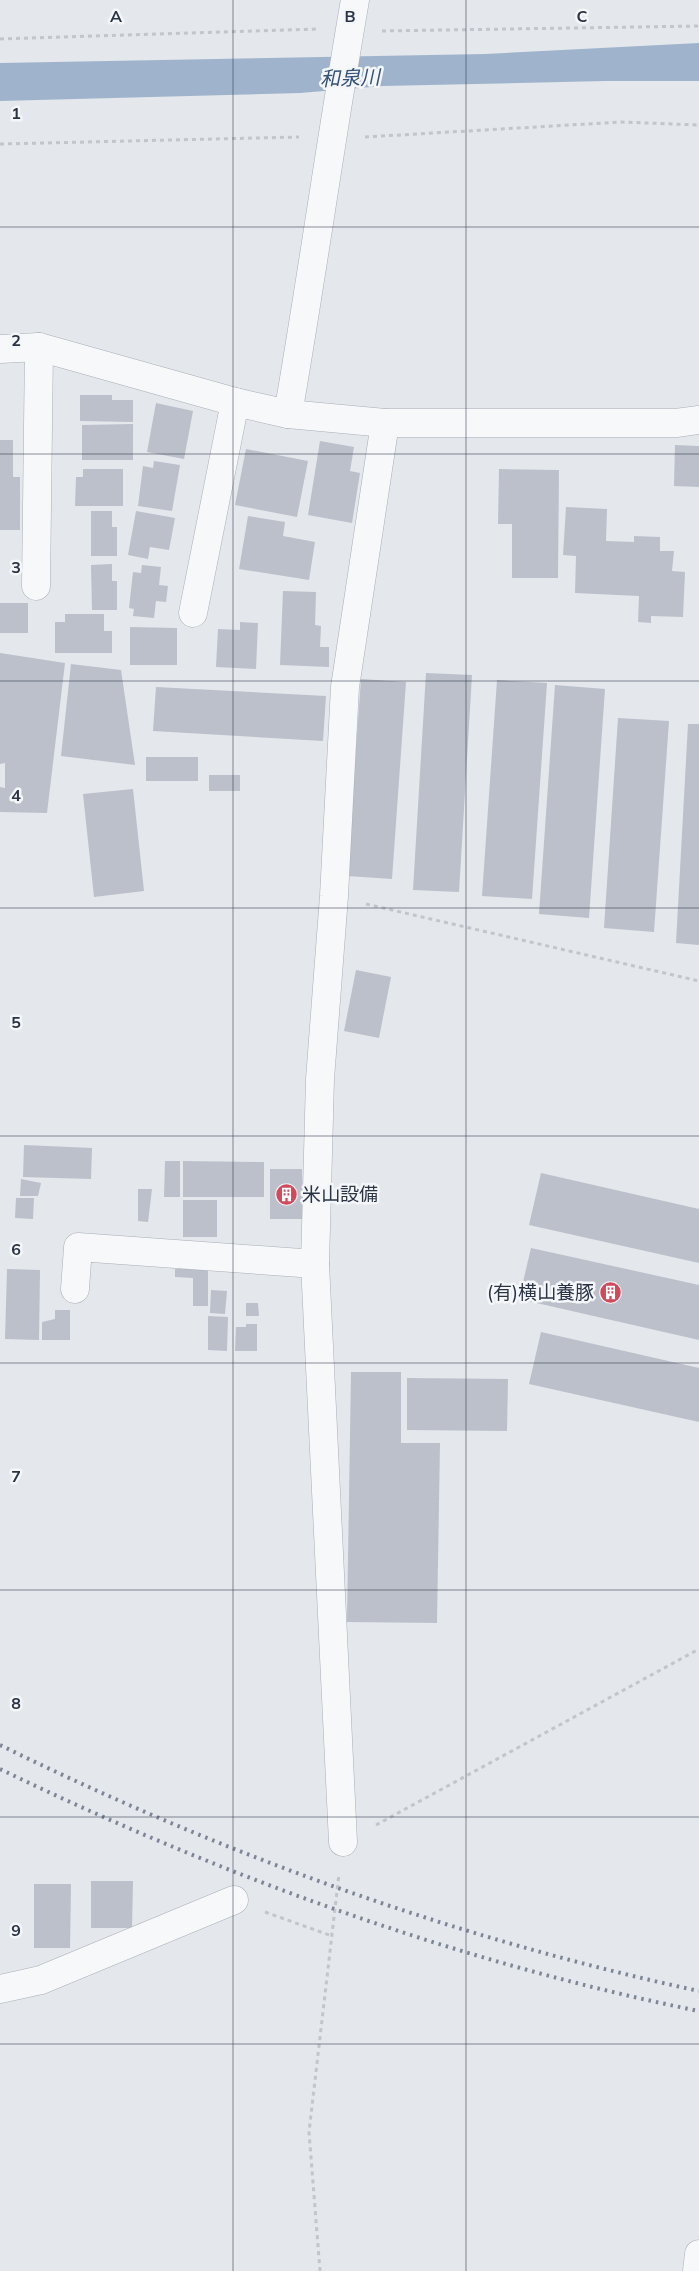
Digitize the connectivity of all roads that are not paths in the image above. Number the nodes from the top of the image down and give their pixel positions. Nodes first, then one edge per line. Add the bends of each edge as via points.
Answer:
1 (355, 0) edge
2 (39, 347) junction
3 (0, 350) edge
4 (235, 402) junction
5 (290, 406) junction
6 (699, 420) edge
7 (385, 423) junction
8 (36, 586) dead end
9 (194, 613) dead end
10 (316, 1264) junction
11 (75, 1289) dead end
12 (343, 1842) road end
13 (234, 1900) road end
14 (0, 1989) edge
15 (699, 2254) edge
16 (697, 2271) edge

1 - 5 street
2 - 3 street
2 - 4 street
2 - 8 street
4 - 5 street
4 - 9 street
5 - 7 street
6 - 7 street via 676,423
7 - 10 street via 345,687 320,1079
10 - 11 street via 78,1246
10 - 12 street
13 - 14 street via 41,1980
15 - 16 street

